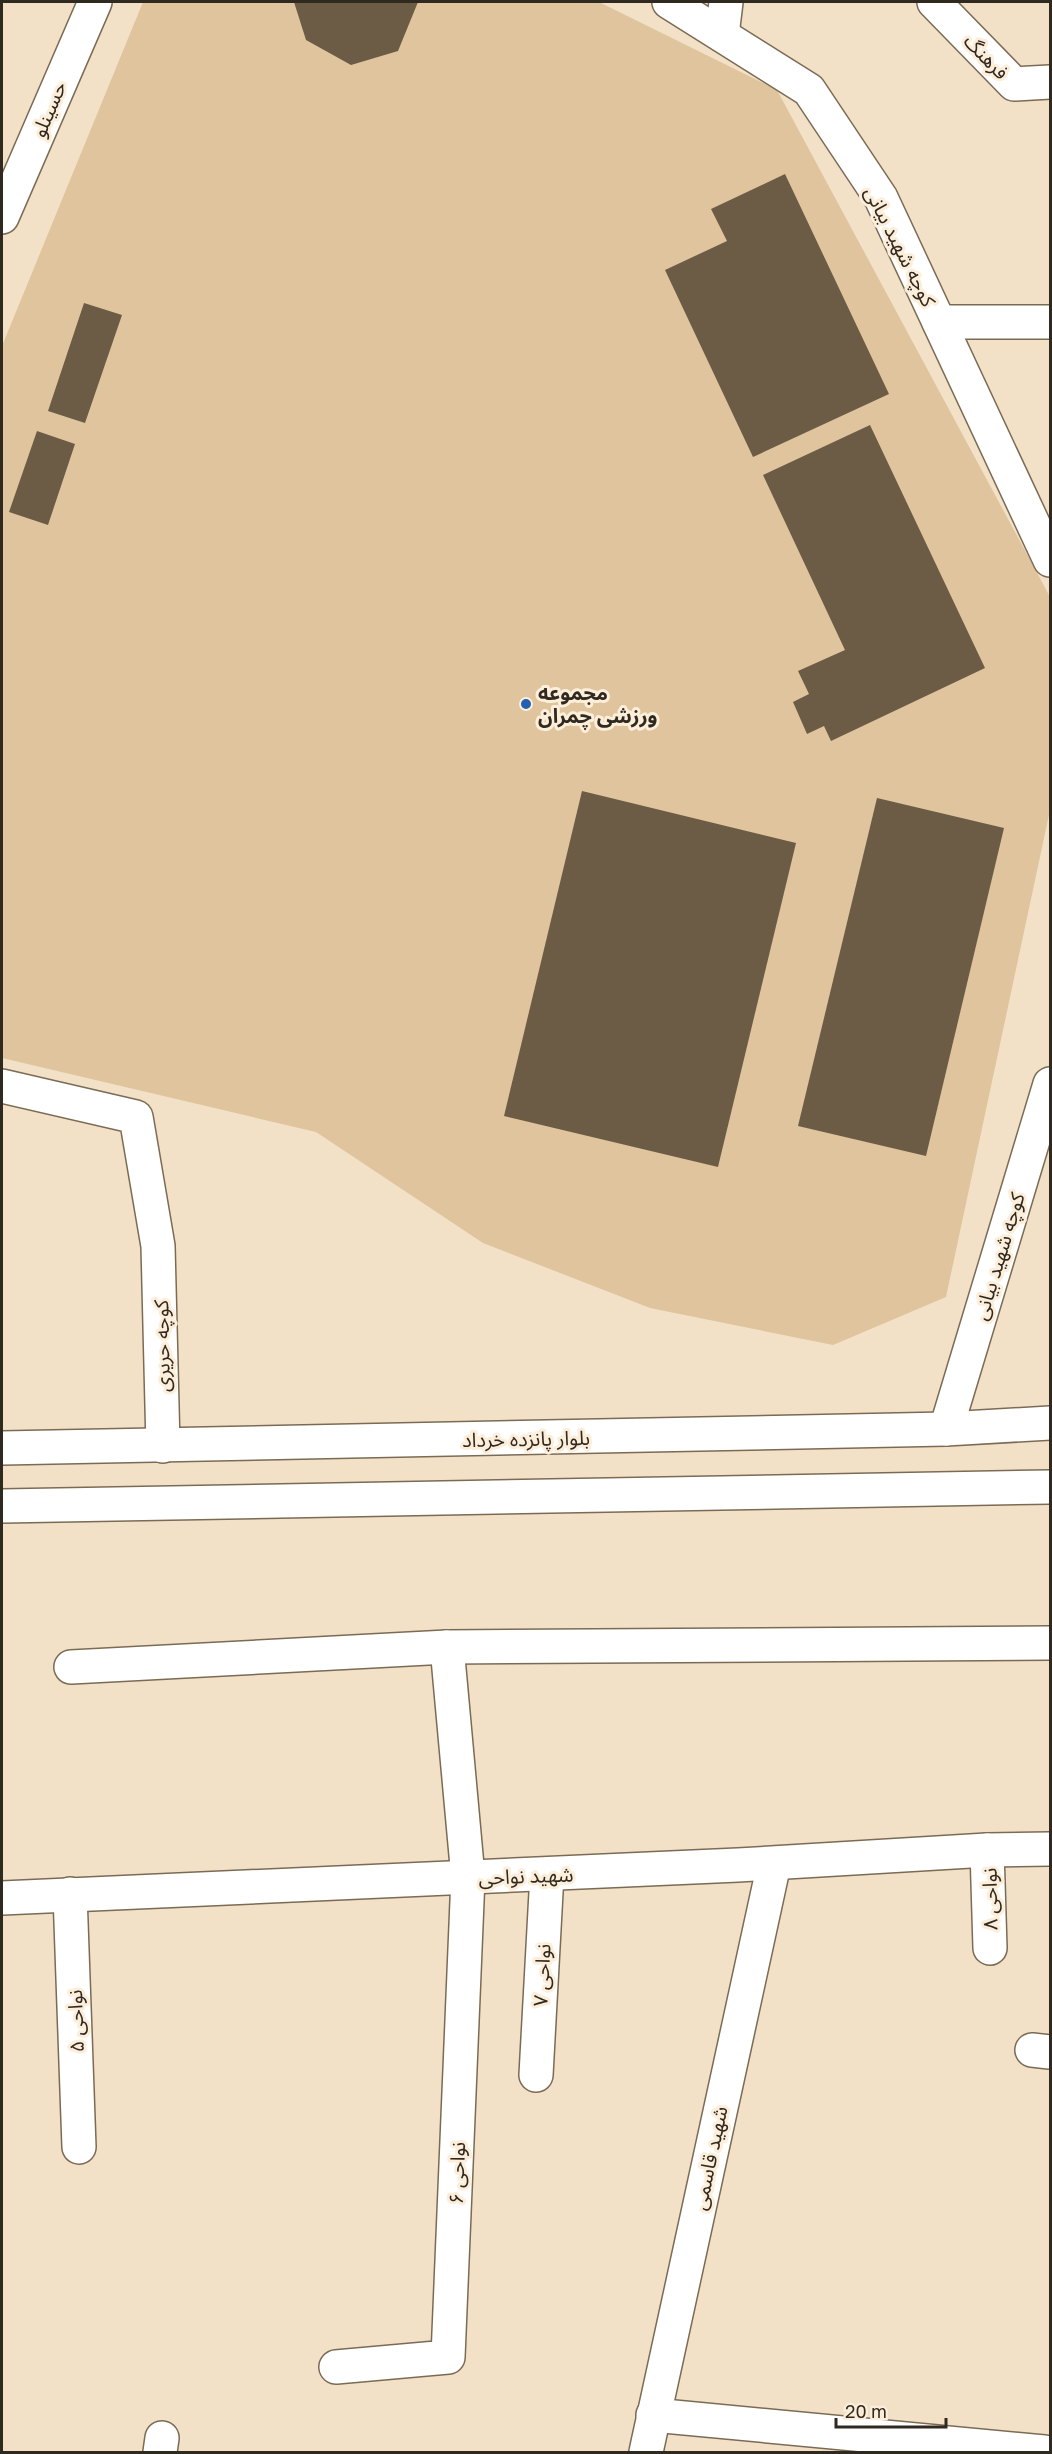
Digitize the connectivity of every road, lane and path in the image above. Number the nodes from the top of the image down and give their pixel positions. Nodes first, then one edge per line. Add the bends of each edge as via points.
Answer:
1 (95, 2) edge
2 (669, 2) edge
3 (726, 2) edge
4 (934, 2) edge
5 (722, 35) junction
6 (1050, 82) edge
7 (2, 217) edge
8 (939, 322) junction
9 (1050, 322) edge
10 (1048, 551) edge
11 (1050, 1084) edge
12 (2, 1086) edge
13 (1050, 1424) edge
14 (946, 1429) junction
15 (163, 1446) junction
16 (2, 1448) edge
17 (1050, 1487) edge
18 (2, 1506) edge
19 (1050, 1643) edge
20 (447, 1647) junction
21 (71, 1667) dead end
22 (1050, 1849) edge
23 (987, 1850) junction
24 (774, 1864) junction
25 (547, 1874) junction
26 (468, 1877) junction
27 (70, 1894) junction
28 (2, 1898) edge
29 (990, 1948) dead end
30 (536, 2075) dead end
31 (79, 2147) dead end
32 (336, 2367) dead end
33 (653, 2415) junction
34 (646, 2452) edge
35 (1044, 2452) edge

1 - 7 street, حسینلو
2 - 5 street, کوچه شهید بیانی
3 - 5 street
4 - 6 street, فرهنگ via 1014,84
5 - 8 street, کوچه شهید بیانی via 809,90 880,198
8 - 9 street
8 - 10 street, کوچه شهید بیانی
11 - 14 street, کوچه شهید بیانی
12 - 15 street, کوچه حریری via 136,1117 158,1246
13 - 14 street, بلوار پانزده خرداد
14 - 15 street, بلوار پانزده خرداد
15 - 16 street, بلوار پانزده خرداد
17 - 18 street
19 - 20 street
20 - 21 street
20 - 26 street
22 - 23 street, شهید نواحی
23 - 24 street, شهید نواحی
23 - 29 street, نواحی ۸
24 - 25 street, شهید نواحی
24 - 33 street, شهید قاسمی
25 - 26 street, شهید نواحی
25 - 30 street, نواحی ۷
26 - 27 street, شهید نواحی
26 - 32 street, نواحی ۶ via 448,2357
27 - 28 street, شهید نواحی
27 - 31 street, نواحی ۵
33 - 34 street, شهید قاسمی
33 - 35 street

